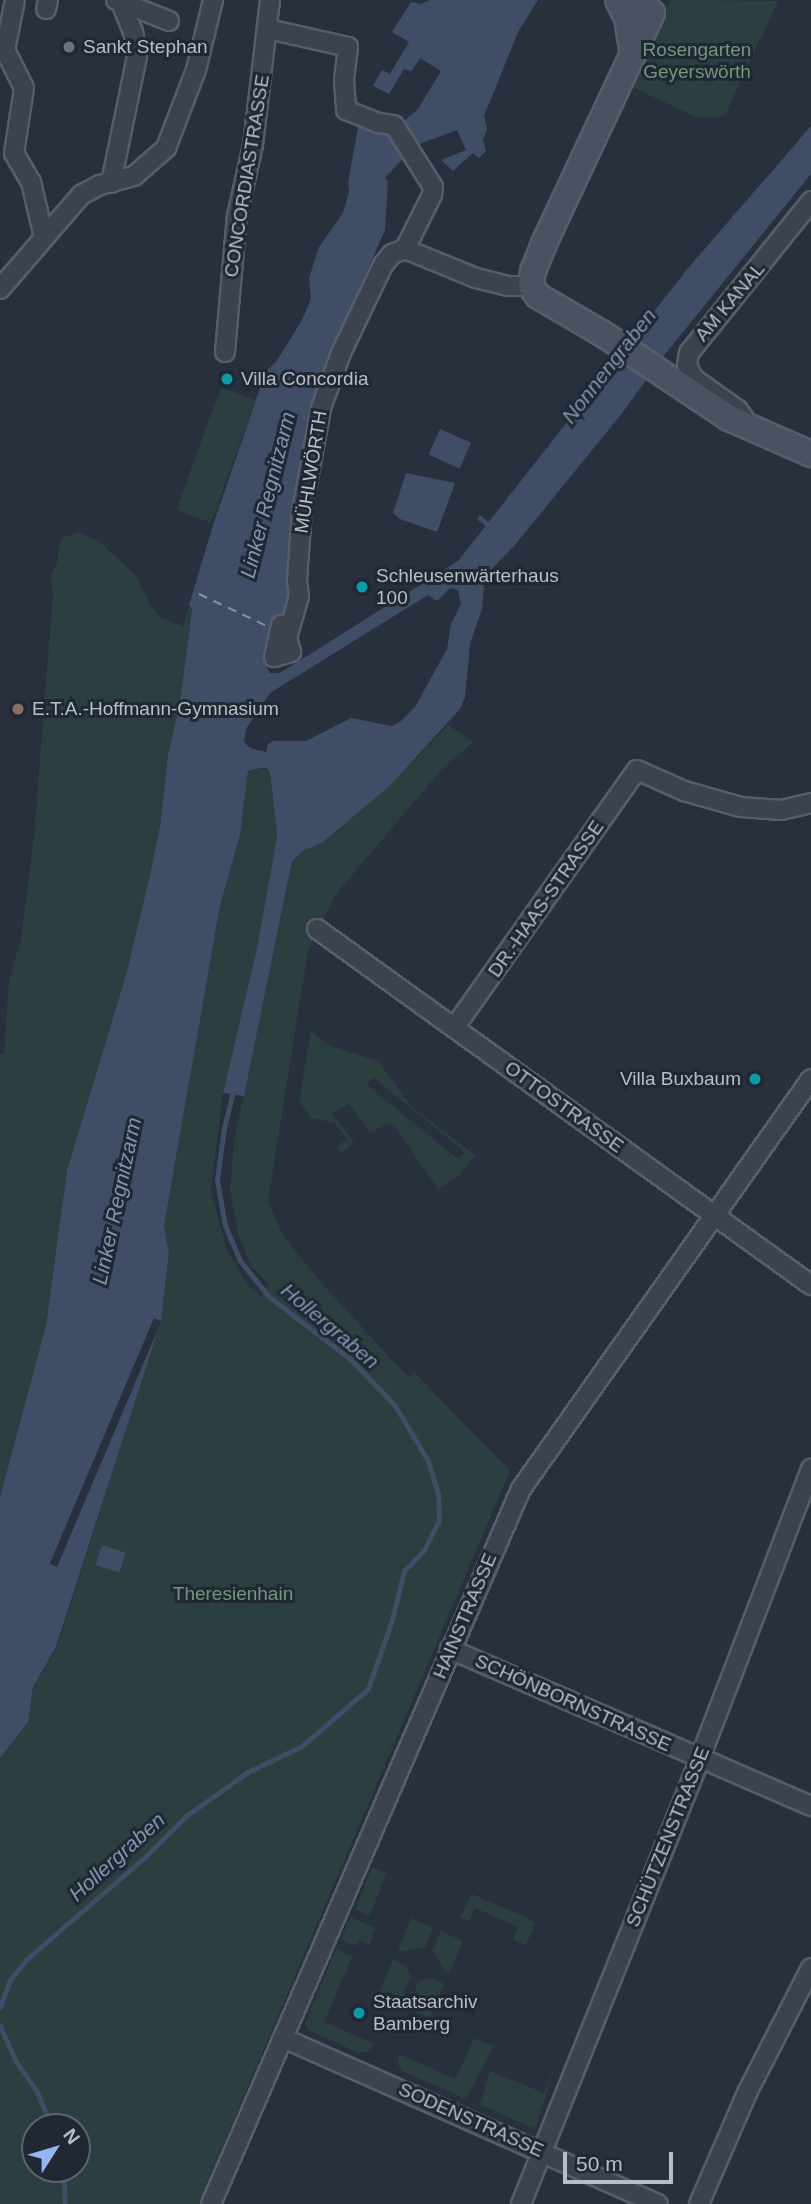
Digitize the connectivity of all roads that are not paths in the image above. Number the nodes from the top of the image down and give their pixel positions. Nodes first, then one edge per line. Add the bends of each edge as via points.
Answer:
1 (15, 0) edge
2 (213, 0) edge
3 (270, 0) edge
4 (618, 0) edge
5 (118, 2) edge
6 (649, 4) edge
7 (169, 22) dead end
8 (268, 29) junction
9 (633, 56) junction
10 (111, 183) junction
11 (811, 201) edge
12 (44, 237) junction
13 (398, 251) junction
14 (531, 286) junction
15 (0, 289) edge
16 (225, 352) dead end
17 (751, 429) junction
18 (811, 454) edge
19 (281, 625) dead end
20 (811, 803) edge
21 (317, 929) dead end
22 (454, 1028) junction
23 (811, 1079) edge
24 (714, 1215) junction
25 (811, 1285) edge
26 (811, 1469) edge
27 (450, 1649) junction
28 (700, 1758) junction
29 (811, 1806) edge
30 (811, 1969) edge
31 (283, 2038) junction
32 (542, 2151) junction
33 (211, 2204) edge
34 (522, 2204) edge
35 (658, 2204) edge
36 (699, 2204) edge

1 - 12 street via 5,50 24,88 14,153 31,182
2 - 10 street via 196,70 166,148 134,176
3 - 8 street, CONCORDIASTRASSE
4 - 9 street via 627,18
5 - 7 street
5 - 10 street via 133,32 137,57
6 - 9 street
8 - 13 street via 348,47 346,110 386,124 410,149 433,191
8 - 16 street, CONCORDIASTRASSE via 253,145 237,216
9 - 14 street via 544,244
10 - 12 street via 82,195
11 - 17 street, AM KANAL via 689,353 687,365 693,378 738,410
12 - 15 street
13 - 14 street via 476,278
13 - 19 street, MÜHLWÖRTH via 360,312 321,408 303,500 299,596 287,638 291,652 274,657
14 - 17 street via 538,296
17 - 18 street
20 - 22 street, DR.-HAAS-STRASSE via 781,810 741,807 684,791 637,771
21 - 22 street, OTTOSTRASSE
22 - 24 street, OTTOSTRASSE
23 - 24 street, HAINSTRASSE
24 - 25 street, OTTOSTRASSE
24 - 27 street, HAINSTRASSE via 529,1475
26 - 28 street, SCHÜTZENSTRASSE
27 - 28 street, SCHÖNBORNSTRASSE
27 - 31 street, HAINSTRASSE
28 - 29 street, SCHÖNBORNSTRASSE
28 - 32 street, SCHÜTZENSTRASSE
30 - 36 street via 748,2091
31 - 32 street, SODENSTRASSE
31 - 33 street, HAINSTRASSE
32 - 34 street, SCHÜTZENSTRASSE
32 - 35 street, SODENSTRASSE

